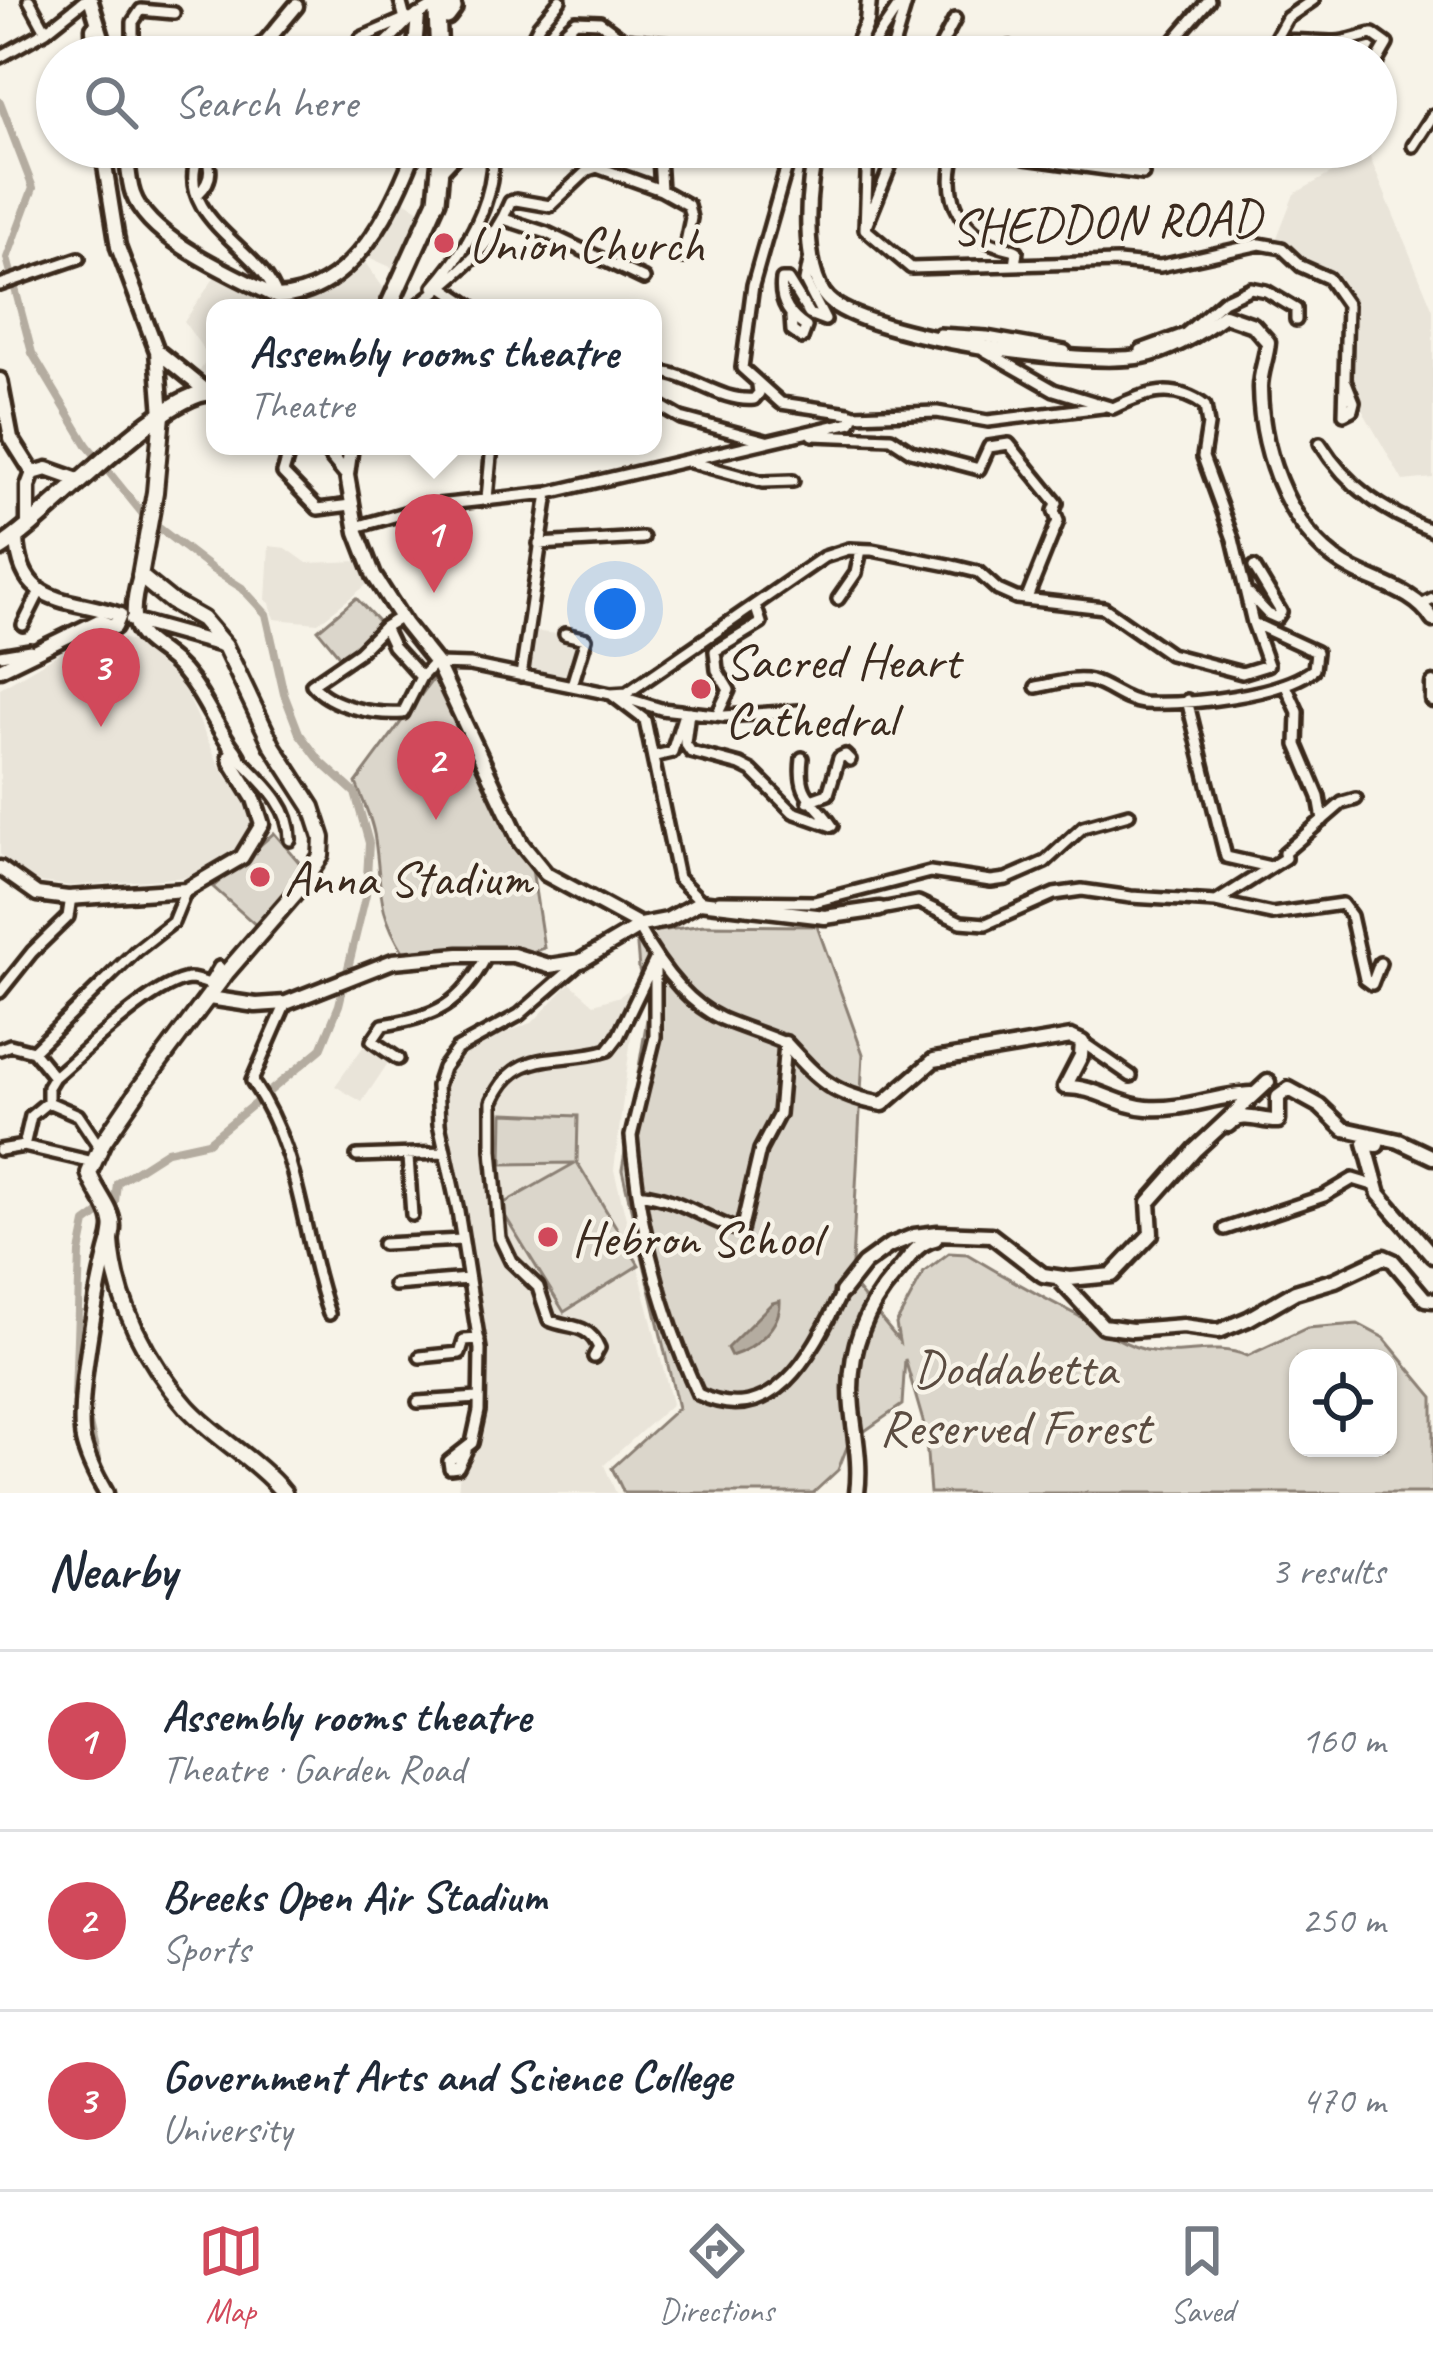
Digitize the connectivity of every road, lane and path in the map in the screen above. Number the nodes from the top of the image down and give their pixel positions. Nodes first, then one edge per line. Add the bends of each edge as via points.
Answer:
1 (29, 0) edge
2 (90, 0) edge
3 (400, 0) edge
4 (560, 0) edge
5 (869, 0) edge
6 (905, 0) edge
7 (1209, 0) edge
8 (1313, 0) edge
9 (445, 4) edge
10 (296, 6) dead end
11 (174, 14) dead end
12 (411, 17) junction
13 (955, 20) dead end
14 (46, 31) junction
15 (37, 36) edge
16 (93, 36) edge
17 (101, 36) edge
18 (134, 36) edge
19 (271, 36) edge
20 (367, 36) edge
21 (392, 36) edge
22 (412, 36) edge
23 (441, 36) edge
24 (533, 36) edge
25 (562, 36) edge
26 (618, 36) edge
27 (861, 36) edge
28 (879, 36) edge
29 (896, 36) edge
30 (946, 36) edge
31 (1178, 36) edge
32 (1277, 36) edge
33 (36, 37) edge
34 (0, 57) edge
35 (1433, 115) edge
36 (1412, 146) dead end
37 (105, 168) edge
38 (129, 168) edge
39 (407, 168) edge
40 (445, 168) edge
41 (495, 168) edge
42 (594, 168) edge
43 (600, 168) edge
44 (660, 168) edge
45 (786, 168) edge
46 (810, 168) edge
47 (867, 168) edge
48 (890, 168) edge
49 (952, 168) edge
50 (1099, 168) edge
51 (442, 171) joint
52 (1143, 174) dead end
53 (661, 190) junction
54 (198, 194) dead end
55 (504, 219) junction
56 (865, 229) junction
57 (810, 238) junction
58 (682, 257) dead end
59 (79, 258) dead end
60 (1015, 265) junction
61 (644, 279) dead end
62 (0, 285) edge
63 (443, 286) junction
64 (277, 298) junction
65 (392, 299) edge
66 (423, 299) edge
67 (426, 299) edge
68 (461, 299) edge
69 (791, 317) dead end
70 (1296, 320) dead end
71 (922, 334) junction
72 (962, 341) junction
73 (157, 351) junction
74 (662, 373) edge
75 (0, 380) edge
76 (1346, 382) dead end
77 (758, 385) junction
78 (206, 390) edge
79 (206, 396) edge
80 (662, 407) edge
81 (1113, 408) junction
82 (162, 415) junction
83 (854, 415) junction
84 (800, 434) junction
85 (766, 441) junction
86 (1320, 443) dead end
87 (288, 455) edge
88 (330, 455) edge
89 (349, 455) edge
90 (491, 455) edge
91 (681, 460) junction
92 (33, 473) junction
93 (346, 475) junction
94 (76, 482) junction
95 (793, 482) dead end
96 (548, 493) junction
97 (29, 496) junction
98 (487, 498) junction
99 (351, 506) junction
100 (48, 507) junction
101 (356, 526) junction
102 (1433, 531) edge
103 (22, 532) junction
104 (644, 538) dead end
105 (539, 544) junction
106 (0, 548) edge
107 (861, 550) junction
108 (1253, 567) dead end
109 (140, 576) junction
110 (1245, 590) junction
111 (39, 592) junction
112 (1027, 598) junction
113 (838, 599) dead end
114 (1427, 602) edge
115 (755, 605) junction
116 (120, 615) junction
117 (400, 617) junction
118 (1433, 620) edge
119 (135, 622) junction
120 (1253, 623) junction
121 (23, 625) dead end
122 (384, 627) junction
123 (565, 634) dead end
124 (225, 646) junction
125 (44, 648) junction
126 (0, 655) edge
127 (436, 662) junction
128 (0, 669) edge
129 (521, 676) junction
130 (421, 677) junction
131 (1433, 684) edge
132 (572, 686) junction
133 (1286, 686) junction
134 (1036, 687) dead end
135 (611, 694) junction
136 (1187, 700) junction
137 (1433, 700) edge
138 (686, 711) junction
139 (799, 712) dead end
140 (717, 715) junction
141 (237, 754) junction
142 (655, 756) junction
143 (802, 758) dead end
144 (850, 760) dead end
145 (1356, 799) dead end
146 (808, 801) junction
147 (1129, 814) dead end
148 (1323, 820) junction
149 (290, 841) dead end
150 (1270, 867) junction
151 (0, 868) edge
152 (186, 890) junction
153 (71, 897) junction
154 (700, 902) junction
155 (1216, 902) junction
156 (880, 909) joint
157 (638, 927) junction
158 (486, 957) junction
159 (656, 959) junction
160 (581, 961) junction
161 (1380, 963) dead end
162 (219, 967) dead end
163 (212, 990) junction
164 (0, 992) edge
165 (286, 1003) junction
166 (1082, 1042) junction
167 (785, 1043) junction
168 (0, 1049) edge
169 (33, 1051) junction
170 (398, 1059) dead end
171 (1131, 1076) dead end
172 (54, 1077) junction
173 (1268, 1082) dead end
174 (1252, 1094) junction
175 (48, 1102) junction
176 (1378, 1144) dead end
177 (24, 1146) junction
178 (0, 1150) edge
179 (1195, 1150) junction
180 (445, 1153) junction
181 (357, 1156) dead end
182 (408, 1157) junction
183 (1433, 1157) edge
184 (94, 1161) junction
185 (1376, 1186) junction
186 (638, 1193) junction
187 (412, 1215) dead end
188 (1225, 1228) dead end
189 (959, 1233) junction
190 (111, 1235) junction
191 (462, 1240) junction
192 (383, 1244) dead end
193 (1433, 1256) edge
194 (1060, 1279) junction
195 (468, 1280) junction
196 (394, 1285) dead end
197 (842, 1292) joint
198 (1433, 1300) edge
199 (328, 1314) dead end
200 (478, 1340) junction
201 (420, 1357) dead end
202 (594, 1357) dead end
203 (478, 1398) junction
204 (418, 1402) dead end
205 (466, 1451) dead end
206 (106, 1493) edge
207 (284, 1493) edge
208 (856, 1493) edge

1 - 14 street
2 - 14 street
2 - 16 street
2 - 17 street
3 - 12 street
4 - 24 street
5 - 27 street
6 - 28 street
6 - 29 street
7 - 31 street
8 - 32 street
9 - 12 street
9 - 23 highway
10 - 19 street
11 - 18 street via 141,10
12 - 20 street
12 - 21 street
12 - 22 street
13 - 30 street
14 - 15 street
25 - 26 street via 576,21 600,22
33 - 34 street
35 - 36 street
37 - 73 street via 118,247
38 - 64 street via 145,216
39 - 64 street via 387,215 358,253 320,284
40 - 51 street
41 - 66 street via 488,200
42 - 55 street via 550,206 509,202
43 - 53 street
44 - 53 street
45 - 77 street via 744,335 742,368
46 - 57 street
47 - 56 street
48 - 56 street
49 - 60 street via 953,206 988,241 1017,251
50 - 52 street
51 - 65 highway via 427,230
53 - 58 street via 688,205
54 - 64 street
55 - 61 street
55 - 63 street
56 - 60 street, SHEDDON ROAD via 911,268
57 - 69 street via 805,281 826,320 809,314 782,280
57 - 71 street via 824,296 848,314
59 - 62 street
60 - 76 street, SHEDDON ROAD via 1160,266 1260,244 1282,248 1328,278 1346,305
63 - 67 street
63 - 68 street
70 - 71 street via 1296,309 1251,288 1185,334 1146,350 1078,354
71 - 72 street
72 - 81 street via 1054,389
72 - 114 street via 1111,361 1195,337 1224,314 1253,326 1268,342 1260,388 1270,465 1291,504 1327,554
73 - 78 street
73 - 82 street
74 - 77 street via 740,400 754,399
75 - 92 street via 11,437
77 - 83 street via 781,404
79 - 82 highway via 182,399
80 - 85 street
81 - 83 street via 988,421 937,412
81 - 110 street via 1175,390 1205,406 1203,457
82 - 94 highway
82 - 109 main road
83 - 84 street
84 - 85 street
84 - 112 street via 891,438 911,452 979,469 989,447 1009,444 1057,503 1058,521
85 - 91 street
86 - 102 street via 1360,492
87 - 99 street via 283,472 308,500 318,508
88 - 93 street
89 - 93 street
90 - 98 street
91 - 95 street
91 - 96 street
92 - 94 street via 55,471
92 - 97 street
93 - 99 street
94 - 100 highway
96 - 98 street
96 - 105 street
97 - 100 street
97 - 103 street
98 - 101 street
99 - 101 street
100 - 103 highway
101 - 117 street
103 - 106 highway
103 - 111 street via 17,556
104 - 105 street
105 - 129 street
107 - 112 street via 978,572 998,590
107 - 113 street
107 - 115 street via 824,557
108 - 110 street via 1281,612 1268,614
109 - 119 street via 130,609
109 - 124 main road via 202,619
110 - 120 street
111 - 116 street
111 - 121 street
112 - 120 street via 1104,608 1170,653 1243,673 1268,665
114 - 118 street
115 - 135 street via 627,693
115 - 140 street via 761,623 716,651 729,690
116 - 119 street
116 - 125 street via 115,627 99,621
117 - 122 street
117 - 127 street
119 - 124 street
119 - 141 street via 138,634 189,677
120 - 133 street via 1316,652 1314,668
122 - 130 street
122 - 130 street via 312,683 321,695 397,715
123 - 132 street via 586,639
124 - 163 main road via 322,838 321,856 297,891
125 - 126 street
125 - 128 street
127 - 129 street
127 - 130 street
127 - 157 street via 520,843 546,874
129 - 132 street
131 - 137 street
132 - 135 street
133 - 136 street
133 - 148 street
134 - 136 street via 1078,679 1140,703
135 - 138 street
135 - 142 street via 645,720
136 - 150 street via 1226,857
138 - 140 street
138 - 142 street via 676,747
138 - 146 street via 691,752 740,765 793,812 832,826
139 - 140 street
141 - 149 street via 276,797
141 - 152 street via 231,762 262,824 242,856
142 - 154 street via 678,878
143 - 146 street
144 - 146 street via 839,758 828,794
145 - 148 street
147 - 154 street via 1083,827 1045,862 1006,879 930,872 814,902
148 - 150 street
150 - 155 street
151 - 153 street via 37,894
152 - 153 street
152 - 169 street via 173,922
153 - 164 street via 68,917
154 - 156 street via 825,917
154 - 157 street
155 - 156 street via 1082,890 986,924 919,902
155 - 161 street via 1272,914 1342,904 1372,984
157 - 159 street
157 - 160 street
158 - 160 street via 549,966
158 - 165 street via 393,961
158 - 170 street via 452,1002 428,1017 383,1025 372,1041
159 - 167 street via 718,1018
159 - 186 street via 655,1037 631,1136
159 - 202 street via 608,1050 530,1062 500,1084 492,1102 505,1251 538,1287 549,1320 580,1326 595,1339
160 - 180 street via 443,1067 437,1085
162 - 163 street
163 - 165 street via 256,1004
163 - 172 street via 194,979 166,988
163 - 184 main road
165 - 199 street via 253,1081 291,1157
166 - 167 street via 1071,1037 934,1060 883,1104 820,1082
166 - 171 street
166 - 174 street via 1065,1087 1145,1108
167 - 186 street via 779,1114 760,1150 741,1231 681,1201
168 - 169 street
169 - 172 street
172 - 175 street
173 - 174 street
174 - 179 street
175 - 177 street via 31,1115
175 - 184 street via 78,1115
176 - 185 street via 1365,1143
177 - 178 street
177 - 184 street
179 - 183 street via 1236,1118 1278,1121 1278,1096 1289,1089 1344,1130
179 - 194 street via 1148,1202 1150,1234 1112,1275
180 - 182 street
180 - 191 street
181 - 182 street
182 - 187 street
184 - 190 main road via 95,1193 112,1219
185 - 188 street via 1353,1179
185 - 193 street
186 - 197 street via 674,1342 698,1394 724,1403 772,1396 809,1356
189 - 194 street via 991,1235
189 - 197 street via 889,1246
189 - 208 street via 920,1243 859,1329 851,1373
190 - 206 street via 82,1417 87,1456
190 - 207 main road via 142,1348 200,1421
191 - 192 street
191 - 195 street
194 - 198 street via 1087,1312 1118,1330 1219,1331 1384,1257
195 - 196 street
195 - 200 street
200 - 201 street via 464,1340 460,1353
200 - 203 street
203 - 204 street
203 - 205 street

